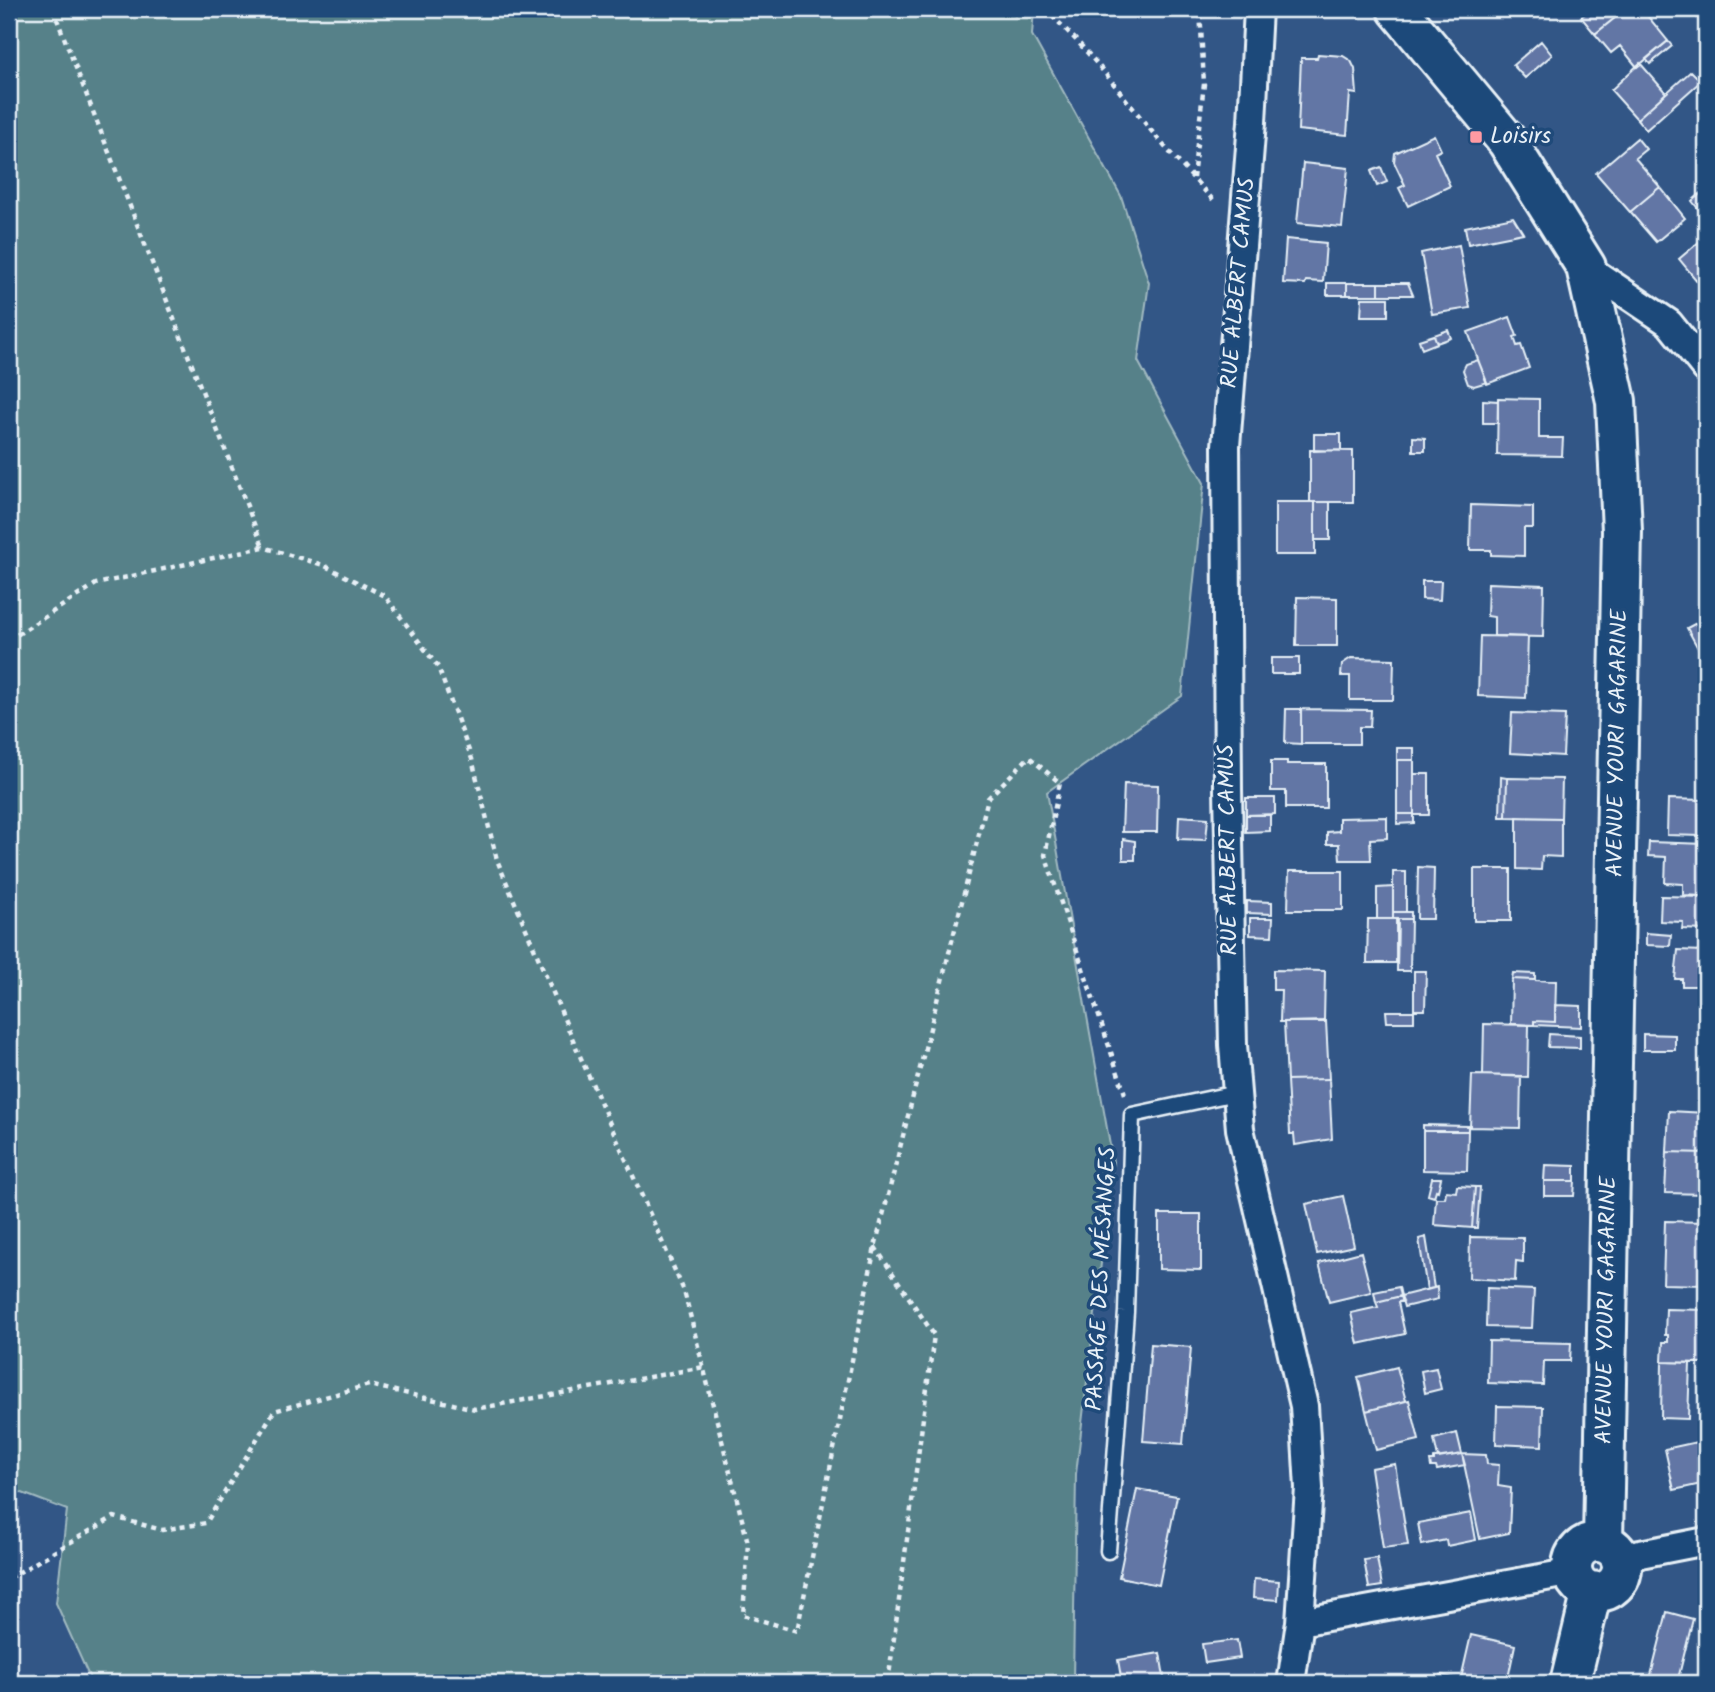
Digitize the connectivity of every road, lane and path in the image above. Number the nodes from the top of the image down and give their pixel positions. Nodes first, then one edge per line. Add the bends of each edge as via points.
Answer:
1 (53, 9) edge
2 (1044, 9) edge
3 (1200, 9) edge
4 (1258, 9) edge
5 (1397, 9) edge
6 (1193, 178) junction
7 (1243, 233) junction
8 (1586, 267) junction
9 (1706, 369) edge
10 (263, 547) junction
11 (9, 640) edge
12 (1236, 1093) junction
13 (1132, 1115) junction
14 (875, 1247) junction
15 (704, 1367) junction
16 (1706, 1541) edge
17 (1611, 1550) junction
18 (1108, 1551) dead end
19 (9, 1578) edge
20 (1582, 1581) junction
21 (1300, 1622) junction
22 (888, 1683) edge
23 (1291, 1683) edge
24 (1570, 1683) edge

1 - 10 path
2 - 6 path via 1107,75
3 - 6 path via 1204,84
4 - 7 street, RUE ALBERT CAMUS
5 - 8 street, AVENUE YOURI GAGARINE via 1507,141
6 - 7 path
7 - 12 street, RUE ALBERT CAMUS via 1226,446
8 - 9 street via 1670,323
8 - 17 street, AVENUE YOURI GAGARINE via 1616,401 1622,531
10 - 11 path via 96,584
10 - 15 path via 323,565 386,596 438,667 472,759 497,860 684,1291
12 - 13 lane, PASSAGE DES MÉSANGES
12 - 21 street, RUE ALBERT CAMUS via 1240,1129 1304,1406 1309,1488
13 - 14 path via 1045,855 1060,783 1029,757 988,798
13 - 18 lane, PASSAGE DES MÉSANGES via 1126,1312
14 - 15 path via 797,1631 743,1615 748,1543
14 - 22 path via 934,1335
15 - 19 path via 475,1409 369,1385 274,1411 206,1523 163,1530 114,1517
16 - 17 street
17 - 20 street via 1621,1571 1615,1583 1605,1590
20 - 21 street
20 - 24 street
21 - 23 street, RUE ALBERT CAMUS

